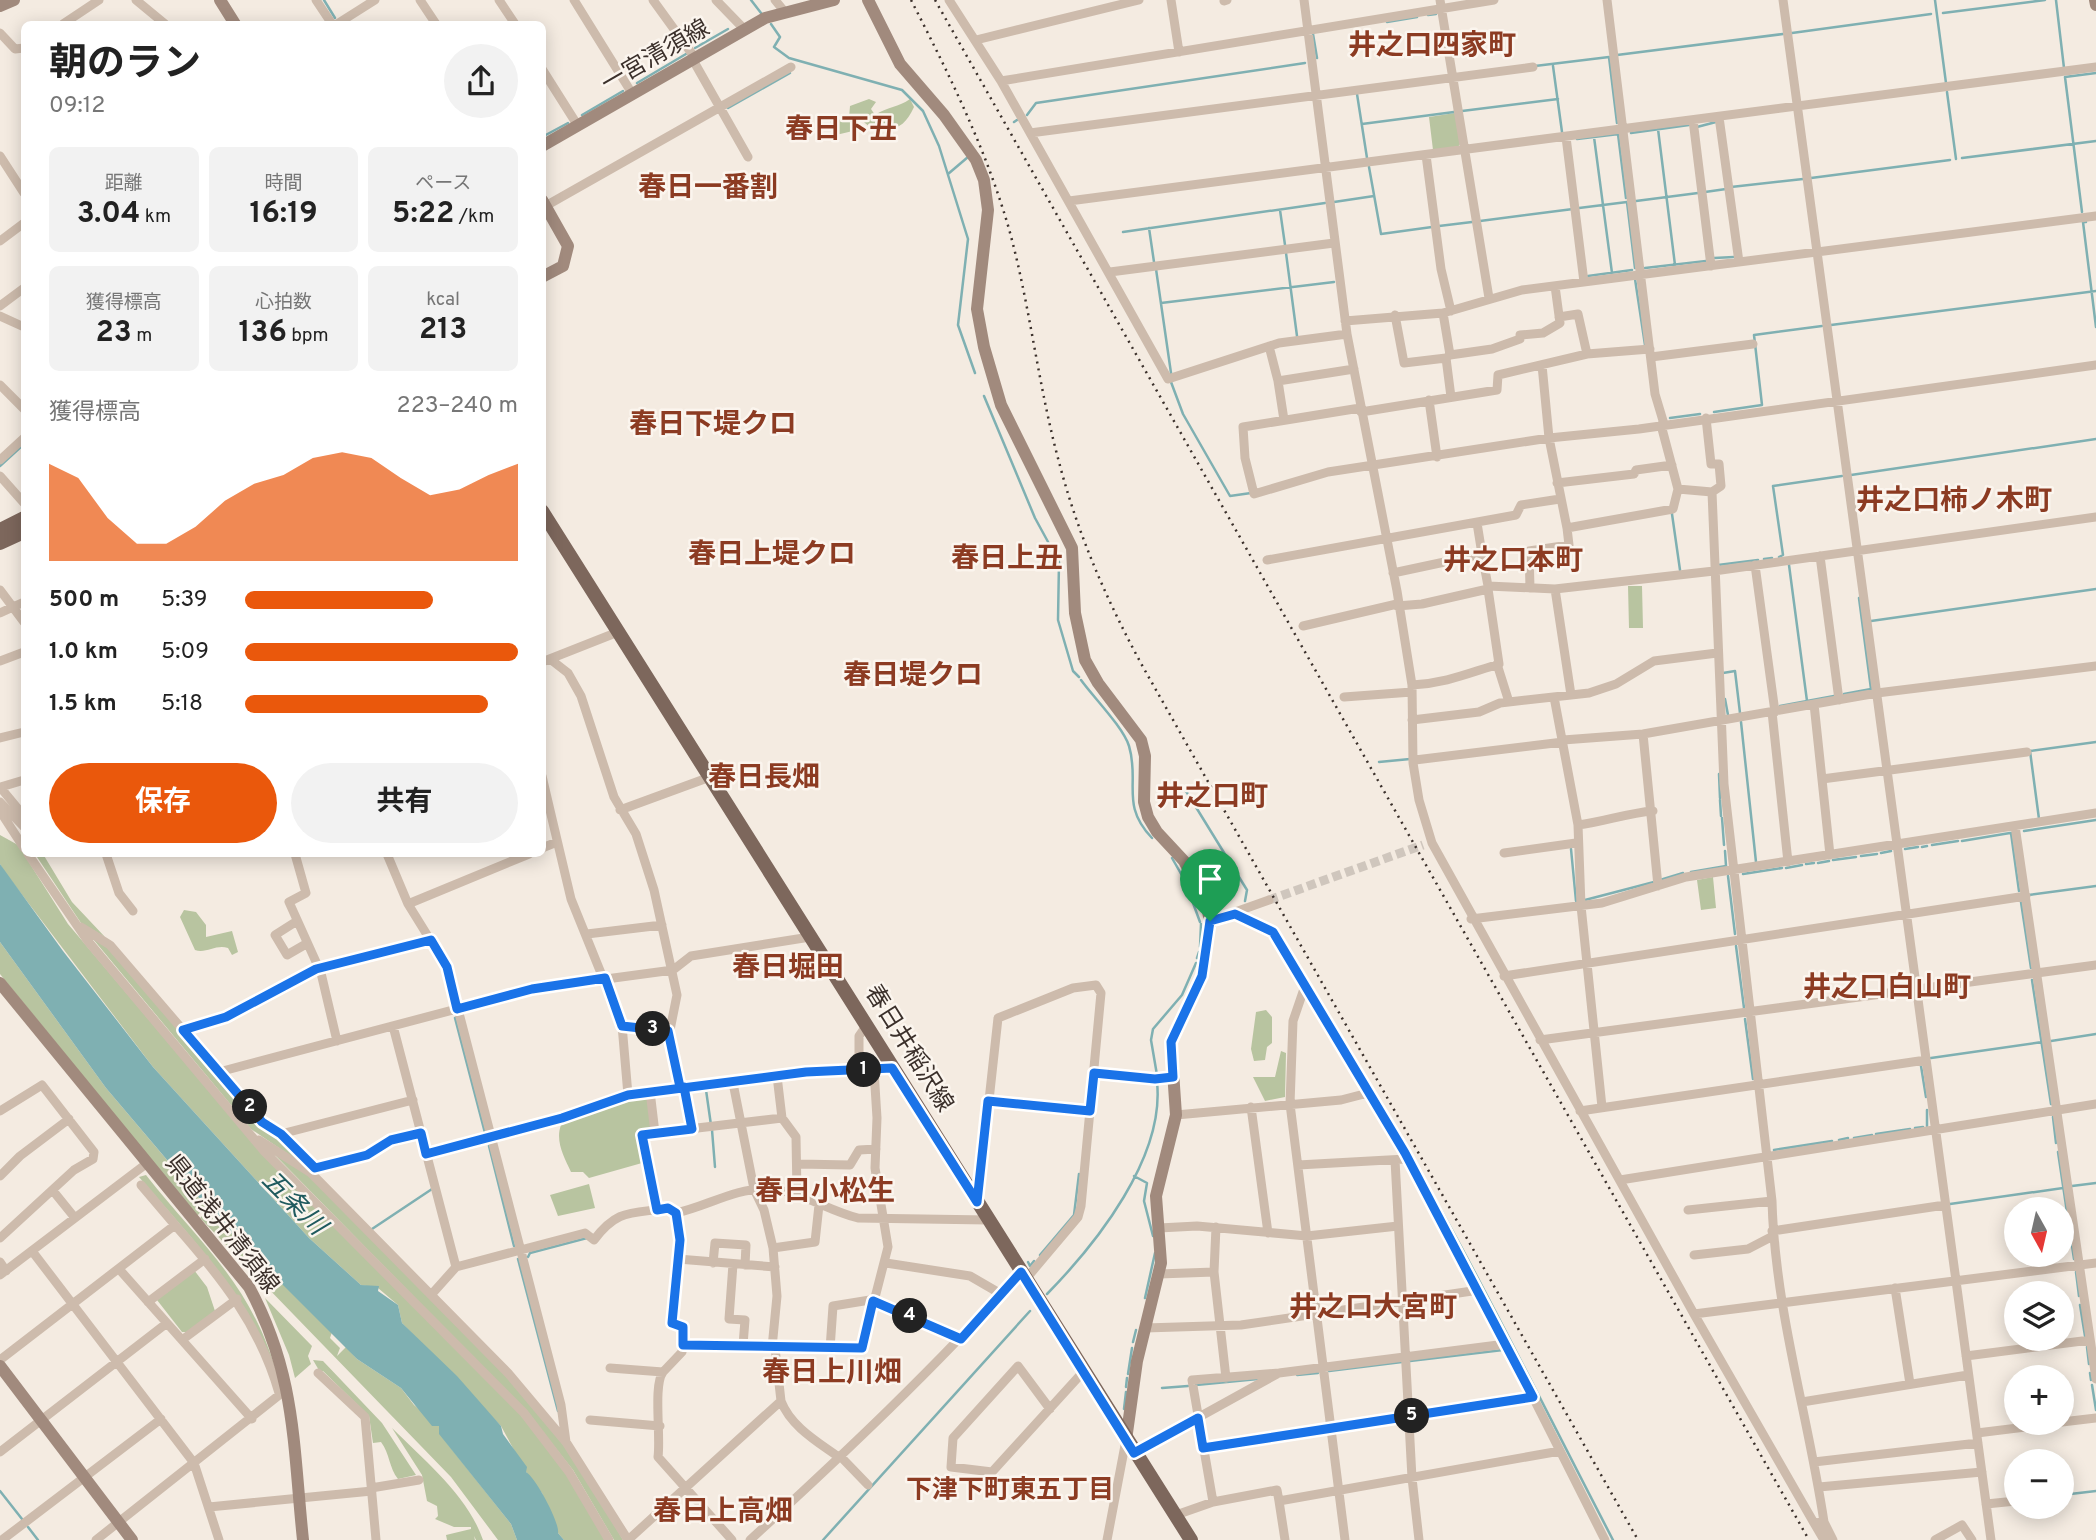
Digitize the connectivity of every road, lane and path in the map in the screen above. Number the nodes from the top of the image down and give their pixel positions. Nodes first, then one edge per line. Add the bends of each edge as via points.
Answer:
1 (14, 0) edge
2 (99, 0) edge
3 (136, 0) edge
4 (220, 0) edge
5 (316, 0) edge
6 (375, 0) edge
7 (420, 0) edge
8 (499, 0) edge
9 (574, 0) edge
10 (653, 0) edge
11 (716, 0) edge
12 (775, 0) edge
13 (834, 0) edge
14 (868, 0) edge
15 (949, 0) edge
16 (1139, 0) edge
17 (1171, 0) edge
18 (1304, 0) edge
19 (1494, 0) edge
20 (1607, 0) edge
21 (1783, 0) edge
22 (2095, 0) edge
23 (1440, 5) edge
24 (2096, 5) edge
25 (0, 6) edge
26 (784, 11) junction
27 (68, 21) edge
28 (161, 21) edge
29 (233, 21) edge
30 (332, 21) edge
31 (339, 21) edge
32 (434, 21) edge
33 (512, 21) edge
34 (745, 30) junction
35 (1308, 32) junction
36 (0, 33) edge
37 (976, 40) junction
38 (21, 48) edge
39 (1179, 52) junction
40 (694, 59) junction
41 (791, 67) dead end
42 (1533, 67) dead end
43 (2096, 67) edge
44 (546, 75) edge
45 (1452, 77) junction
46 (1001, 81) junction
47 (633, 94) junction
48 (1316, 95) junction
49 (720, 107) junction
50 (1797, 107) junction
51 (1719, 117) junction
52 (1693, 120) junction
53 (579, 126) junction
54 (1623, 130) junction
55 (1030, 133) junction
56 (1566, 137) junction
57 (546, 144) edge
58 (1464, 150) junction
59 (1426, 155) junction
60 (0, 156) edge
61 (748, 157) dead end
62 (1324, 168) junction
63 (21, 188) edge
64 (1069, 201) junction
65 (546, 204) edge
66 (546, 208) edge
67 (2096, 215) edge
68 (21, 225) edge
69 (0, 241) edge
70 (1334, 243) junction
71 (1817, 252) junction
72 (1740, 262) junction
73 (1711, 266) junction
74 (1110, 272) junction
75 (546, 274) edge
76 (1640, 275) junction
77 (1584, 282) junction
78 (1555, 286) junction
79 (21, 290) edge
80 (1489, 298) junction
81 (0, 306) edge
82 (1447, 312) junction
83 (1395, 314) junction
84 (0, 316) edge
85 (1559, 317) junction
86 (1345, 320) junction
87 (21, 326) edge
88 (1347, 334) junction
89 (1753, 344) dead end
90 (1269, 346) junction
91 (1650, 353) junction
92 (1587, 354) junction
93 (1448, 356) junction
94 (1542, 365) junction
95 (2096, 365) edge
96 (1354, 369) junction
97 (1278, 381) junction
98 (0, 385) edge
99 (1451, 397) junction
100 (1429, 400) junction
101 (1837, 400) junction
102 (21, 406) edge
103 (1360, 410) junction
104 (1706, 418) junction
105 (1284, 420) junction
106 (1663, 425) junction
107 (1549, 438) junction
108 (21, 441) edge
109 (1437, 457) junction
110 (0, 460) edge
111 (1672, 465) junction
112 (1371, 466) junction
113 (0, 476) edge
114 (1556, 483) junction
115 (1678, 489) junction
116 (1712, 492) junction
117 (1560, 499) junction
118 (21, 500) edge
119 (546, 517) edge
120 (2096, 517) edge
121 (21, 520) edge
122 (1477, 523) junction
123 (1567, 528) junction
124 (0, 530) edge
125 (21, 533) edge
126 (1386, 538) junction
127 (0, 543) edge
128 (1858, 551) junction
129 (1482, 554) junction
130 (1820, 556) junction
131 (1267, 560) dead end
132 (1755, 565) junction
133 (1714, 571) junction
134 (1393, 573) junction
135 (1488, 588) junction
136 (1530, 588) junction
137 (1555, 589) junction
138 (0, 590) edge
139 (21, 603) edge
140 (1397, 605) junction
141 (14, 606) junction
142 (0, 613) edge
143 (21, 617) edge
144 (1303, 626) dead end
145 (618, 632) junction
146 (21, 653) edge
147 (1717, 653) junction
148 (546, 660) edge
149 (0, 661) edge
150 (1497, 664) junction
151 (2096, 666) edge
152 (1412, 689) junction
153 (1877, 693) junction
154 (1571, 695) junction
155 (1343, 697) dead end
156 (1554, 697) junction
157 (1839, 700) junction
158 (1509, 702) junction
159 (1814, 704) junction
160 (1773, 712) junction
161 (1412, 720) junction
162 (1721, 721) junction
163 (21, 733) edge
164 (1643, 734) junction
165 (0, 738) edge
166 (1563, 741) junction
167 (2028, 752) dead end
168 (1414, 762) junction
169 (1887, 770) junction
170 (710, 777) junction
171 (1822, 779) junction
172 (21, 781) edge
173 (0, 787) edge
174 (546, 797) edge
175 (0, 802) edge
176 (620, 810) junction
177 (0, 811) edge
178 (1653, 811) junction
179 (21, 812) edge
180 (2096, 813) edge
181 (21, 824) edge
182 (1577, 825) junction
183 (2015, 826) junction
184 (557, 842) junction
185 (21, 843) edge
186 (1576, 843) junction
187 (1897, 845) junction
188 (546, 846) edge
189 (1504, 853) dead end
190 (1830, 855) junction
191 (30, 857) edge
192 (107, 857) edge
193 (296, 857) edge
194 (388, 857) edge
195 (522, 857) edge
196 (1788, 862) junction
197 (1732, 871) junction
198 (1658, 886) junction
199 (2026, 896) junction
200 (1269, 900) tunnel mouth
201 (408, 904) junction
202 (1581, 906) junction
203 (133, 911) dead end
204 (1235, 914) junction
205 (1906, 914) junction
206 (73, 921) junction
207 (297, 921) junction
208 (1210, 921) junction
209 (1473, 921) junction
210 (662, 925) junction
211 (587, 934) junction
212 (810, 937) junction
213 (431, 940) junction
214 (1741, 940) junction
215 (306, 944) junction
216 (1587, 963) junction
217 (2096, 965) edge
218 (316, 969) junction
219 (673, 970) junction
220 (2037, 973) junction
221 (1504, 976) junction
222 (605, 978) junction
223 (0, 983) edge
224 (1305, 986) junction
225 (1917, 989) junction
226 (457, 1009) junction
227 (1749, 1012) junction
228 (393, 1026) junction
229 (622, 1026) junction
230 (866, 1026) junction
231 (183, 1030) junction
232 (668, 1031) junction
233 (1594, 1032) junction
234 (1540, 1040) junction
235 (337, 1041) junction
236 (1926, 1060) junction
237 (892, 1068) junction
238 (859, 1070) junction
239 (874, 1070) junction
240 (219, 1072) junction
241 (1094, 1073) junction
242 (777, 1076) junction
243 (1173, 1077) junction
244 (733, 1083) junction
245 (1758, 1085) junction
246 (682, 1087) junction
247 (650, 1091) junction
248 (1368, 1093) junction
249 (628, 1095) junction
250 (413, 1100) junction
251 (988, 1101) junction
252 (1290, 1104) junction
253 (2096, 1104) edge
254 (1251, 1107) junction
255 (1602, 1107) junction
256 (0, 1111) edge
257 (1090, 1111) junction
258 (1580, 1111) junction
259 (2056, 1111) junction
260 (1176, 1115) junction
261 (782, 1118) junction
262 (69, 1119) junction
263 (741, 1124) junction
264 (692, 1129) junction
265 (1936, 1130) junction
266 (421, 1133) junction
267 (655, 1133) junction
268 (281, 1134) junction
269 (252, 1136) junction
270 (491, 1137) junction
271 (876, 1149) junction
272 (426, 1154) junction
273 (1766, 1157) junction
274 (1406, 1159) junction
275 (1395, 1160) junction
276 (146, 1164) junction
277 (799, 1164) junction
278 (1298, 1165) junction
279 (313, 1171) junction
280 (0, 1177) edge
281 (1620, 1180) junction
282 (141, 1185) dead end
283 (754, 1189) junction
284 (54, 1192) junction
285 (797, 1194) junction
286 (1772, 1201) junction
287 (977, 1202) junction
288 (819, 1205) junction
289 (1945, 1205) junction
290 (657, 1210) junction
291 (1688, 1210) dead end
292 (676, 1213) junction
293 (75, 1218) junction
294 (883, 1218) junction
295 (988, 1220) junction
296 (175, 1225) junction
297 (1398, 1226) junction
298 (1216, 1227) junction
299 (1159, 1228) junction
300 (1268, 1233) junction
301 (1773, 1233) junction
302 (1307, 1236) junction
303 (0, 1238) edge
304 (774, 1248) junction
305 (520, 1250) junction
306 (32, 1251) junction
307 (1694, 1255) dead end
308 (205, 1259) junction
309 (678, 1259) junction
310 (0, 1262) edge
311 (713, 1263) junction
312 (886, 1263) junction
313 (2096, 1263) edge
314 (733, 1264) junction
315 (745, 1265) junction
316 (2079, 1265) junction
317 (456, 1267) junction
318 (775, 1267) junction
319 (119, 1269) junction
320 (1214, 1272) junction
321 (3, 1273) edge
322 (1159, 1274) junction
323 (1023, 1276) junction
324 (1955, 1281) junction
325 (1895, 1288) junction
326 (1479, 1290) junction
327 (1001, 1294) junction
328 (431, 1295) junction
329 (237, 1299) junction
330 (873, 1301) junction
331 (1402, 1301) junction
332 (148, 1302) junction
333 (1781, 1303) junction
334 (73, 1304) junction
335 (1316, 1314) junction
336 (1694, 1314) junction
337 (167, 1323) junction
338 (1220, 1326) junction
339 (1145, 1328) junction
340 (961, 1339) junction
341 (182, 1340) junction
342 (2090, 1340) junction
343 (1506, 1344) junction
344 (683, 1345) junction
345 (743, 1345) junction
346 (773, 1348) junction
347 (830, 1349) junction
348 (1966, 1356) junction
349 (1405, 1357) junction
350 (0, 1360) edge
351 (117, 1361) junction
352 (0, 1366) edge
353 (1323, 1367) junction
354 (610, 1368) dead end
355 (663, 1372) junction
356 (1083, 1372) junction
357 (318, 1373) dead end
358 (1279, 1373) junction
359 (1968, 1375) junction
360 (1226, 1378) junction
361 (2096, 1379) edge
362 (1910, 1384) junction
363 (284, 1392) junction
364 (1533, 1397) junction
365 (781, 1401) junction
366 (1802, 1402) junction
367 (1050, 1409) junction
368 (1408, 1416) junction
369 (1198, 1418) junction
370 (2096, 1418) edge
371 (161, 1419) junction
372 (252, 1419) junction
373 (41, 1420) junction
374 (590, 1420) dead end
375 (2074, 1420) edge
376 (660, 1426) junction
377 (1331, 1428) junction
378 (2004, 1433) edge
379 (1977, 1438) junction
380 (566, 1442) junction
381 (1130, 1447) junction
382 (1203, 1448) junction
383 (1560, 1451) junction
384 (0, 1452) edge
385 (840, 1457) junction
386 (1814, 1462) junction
387 (194, 1463) junction
388 (1982, 1472) junction
389 (86, 1476) junction
390 (1412, 1478) junction
391 (419, 1480) dead end
392 (868, 1485) dead end
393 (1819, 1486) junction
394 (685, 1488) junction
395 (372, 1490) junction
396 (1338, 1491) junction
397 (299, 1498) junction
398 (1279, 1501) junction
399 (1213, 1502) junction
400 (2004, 1502) edge
401 (1986, 1504) junction
402 (209, 1507) junction
403 (1176, 1516) junction
404 (120, 1522) junction
405 (1819, 1522) junction
406 (2, 1540) edge
407 (96, 1540) edge
408 (132, 1540) edge
409 (219, 1540) edge
410 (303, 1540) edge
411 (376, 1540) edge
412 (609, 1540) edge
413 (628, 1540) edge
414 (732, 1540) edge
415 (750, 1540) edge
416 (1107, 1540) edge
417 (1191, 1540) edge
418 (1285, 1540) edge
419 (1345, 1540) edge
420 (1419, 1540) edge
421 (1605, 1540) edge
422 (1824, 1540) edge
423 (1833, 1540) edge
424 (1935, 1540) edge
425 (1972, 1540) edge
426 (1991, 1540) edge

1 - 25 main road
2 - 27 street
3 - 28 street
4 - 29 main road
5 - 30 street
6 - 31 street
7 - 32 street
8 - 33 street
9 - 47 street
10 - 40 street
11 - 34 street
12 - 26 street
13 - 26 main road, 一宮清須線
14 - 208 main road via 900,64 944,115 976,160 984,180 988,210 978,325 998,392 1072,548 1075,613 1085,660 1141,740 1148,817 1184,860 1206,902
15 - 37 street via 969,36
16 - 37 street
17 - 39 street
18 - 35 street
19 - 23 street
20 - 54 street
21 - 50 street
22 - 24 main road
23 - 35 street
23 - 45 street
26 - 34 main road, 一宮清須線
34 - 40 main road, 一宮清須線
35 - 39 street
35 - 48 street
36 - 38 street via 15,49
37 - 46 street
39 - 46 street
40 - 47 main road, 一宮清須線
40 - 49 street
41 - 49 street
42 - 45 street
43 - 50 street
44 - 53 street
45 - 48 street
45 - 58 street
46 - 55 street
47 - 53 main road, 一宮清須線
48 - 55 street
48 - 62 street
49 - 61 street
49 - 65 street
50 - 51 street
50 - 71 street
51 - 52 street
51 - 72 street
52 - 54 street
52 - 73 street
53 - 57 main road, 一宮清須線
54 - 56 street
54 - 76 street
55 - 64 street
56 - 58 street
56 - 77 street
58 - 59 street
58 - 80 street
59 - 62 street
59 - 82 street
60 - 63 street
62 - 64 street
62 - 70 street
64 - 74 street
66 - 75 main road via 568,246 568,256 563,265
67 - 71 street
68 - 69 street
70 - 74 street
70 - 86 street
71 - 72 street
71 - 101 street
72 - 73 street
73 - 76 street
74 - 90 street via 1168,379
76 - 77 street
76 - 91 street
77 - 78 street
78 - 80 street
78 - 85 street
79 - 81 street
80 - 82 street
82 - 83 street
82 - 93 street
83 - 86 street
83 - 93 street via 1404,363
84 - 87 street
85 - 92 street via 1578,314
85 - 93 street via 1560,323 1543,333 1520,335 1521,339 1493,349
86 - 88 street
88 - 90 street
88 - 96 street
89 - 91 street
90 - 97 street
91 - 92 street
91 - 106 street
92 - 94 street
93 - 99 street
94 - 99 street via 1498,375 1497,390
94 - 107 street
95 - 101 street
96 - 97 street
96 - 103 street
97 - 105 street
98 - 102 street
99 - 100 street
100 - 103 street
100 - 109 street
101 - 104 street
101 - 128 street
103 - 105 street
103 - 112 street
104 - 106 street
104 - 116 street via 1711,464 1718,464 1721,486
105 - 112 street via 1243,427 1254,494 1328,472
106 - 107 street
106 - 111 street
107 - 109 street
107 - 114 street
108 - 110 street
109 - 112 street
111 - 114 street
111 - 115 street
112 - 126 street
113 - 118 street
114 - 117 street
115 - 116 street
115 - 123 street via 1673,509
116 - 133 street
117 - 122 street via 1521,505 1516,515
117 - 123 street
119 - 145 main road, 春日井稲沢線
120 - 128 street
121 - 124 main road
122 - 126 street
122 - 129 street
123 - 136 street via 1569,545 1529,551
125 - 127 main road
126 - 131 street
126 - 134 street
128 - 130 street
128 - 153 street
129 - 134 street
129 - 135 street
130 - 132 street
130 - 157 street
132 - 133 street
132 - 160 street
133 - 137 street
133 - 147 street
134 - 140 street
135 - 136 street
135 - 140 street
135 - 150 street
136 - 137 street
137 - 154 street
138 - 141 street
139 - 141 street
140 - 144 street
140 - 152 street
141 - 142 street
141 - 143 street
145 - 148 street
145 - 170 main road, 春日井稲沢線
146 - 149 street
147 - 154 street via 1654,661 1616,684
147 - 162 street
148 - 176 street via 568,673 581,696
150 - 152 street via 1445,683
150 - 158 street
151 - 153 street
152 - 155 street
152 - 161 street
153 - 157 street
153 - 169 street
154 - 156 street
156 - 158 street
156 - 166 street
157 - 159 street
158 - 161 street via 1479,712
159 - 160 street
159 - 171 street
160 - 162 street
160 - 196 street
161 - 168 street
162 - 164 street
162 - 197 street
163 - 165 street
164 - 166 street
164 - 178 street
166 - 168 street
166 - 182 street
167 - 169 street
168 - 209 street via 1432,843
168 - 209 street via 1414,802 1425,845
169 - 171 street
169 - 187 street
170 - 176 street
170 - 212 main road, 春日井稲沢線
171 - 190 street
172 - 173 street
173 - 179 street
174 - 184 street
175 - 181 street
176 - 210 street via 636,834
177 - 185 street
178 - 182 street
178 - 198 street
180 - 183 street
182 - 186 street
183 - 187 street
183 - 199 street
184 - 188 street
184 - 211 street via 571,899
186 - 189 street
186 - 202 street
187 - 190 street
187 - 205 street
190 - 196 street
191 - 206 street
192 - 203 street via 119,893
193 - 207 street via 306,893 289,902
194 - 201 street
195 - 201 street
196 - 197 street
197 - 198 street
197 - 214 street
198 - 202 street
199 - 205 street
199 - 220 street
200 - 204 street
201 - 213 street
202 - 209 street
202 - 216 street
204 - 208 street
204 - 224 street via 1273,932
205 - 214 street
205 - 225 street
206 - 231 street via 110,945
206 - 269 street
207 - 215 street
207 - 215 street via 275,935 287,955
208 - 243 main road via 1202,976 1171,1042
209 - 221 street
210 - 211 street
210 - 219 street
211 - 222 street
212 - 219 street via 691,956
212 - 230 main road, 春日井稲沢線
213 - 218 street
213 - 226 street via 447,967
214 - 216 street
214 - 227 street
215 - 218 street
216 - 221 street
216 - 233 street
217 - 220 street
218 - 231 street via 226,1017
218 - 235 street via 321,973
219 - 222 street
219 - 232 street via 677,995
220 - 225 street
220 - 259 street
221 - 234 street
222 - 226 street via 532,989
222 - 229 street
223 - 276 main road, 県道浅井清須線
224 - 248 street
224 - 252 street via 1293,1021
225 - 227 street
225 - 236 street
226 - 228 street
226 - 270 street
227 - 233 street
227 - 245 street
228 - 235 street
228 - 250 street
229 - 232 street
229 - 249 street
230 - 237 main road, 春日井稲沢線
230 - 238 street via 859,1036
231 - 240 street
232 - 246 street
233 - 234 street
233 - 255 street
234 - 258 street
235 - 240 street
236 - 245 street
236 - 265 street
237 - 239 street
237 - 287 main road, 春日井稲沢線
238 - 239 street
238 - 242 street
239 - 271 street
240 - 268 street via 262,1122
241 - 243 street
241 - 251 street via 1101,993 1096,985 1073,988 998,1018
241 - 257 street
242 - 244 street
242 - 261 street
243 - 260 main road
244 - 246 street
244 - 263 street
245 - 255 street
245 - 273 street
246 - 247 street
246 - 264 street
247 - 249 street
247 - 267 street
248 - 252 street
248 - 274 street
249 - 270 street
250 - 266 street
250 - 268 street
251 - 257 street
251 - 287 street
252 - 254 street
252 - 278 street
253 - 259 street
254 - 260 street
254 - 300 street
255 - 258 street
256 - 262 street via 42,1085
257 - 323 street via 1079,1217
258 - 281 street
259 - 265 street
259 - 316 street
260 - 299 main road via 1158,1179
261 - 263 street
261 - 277 street via 796,1137
262 - 280 street
262 - 284 street via 94,1152 93,1159 74,1170
263 - 264 street
263 - 283 street
264 - 267 street
265 - 273 street
265 - 289 street
266 - 272 street
266 - 279 street
267 - 290 street via 642,1135
268 - 279 street
269 - 279 street
269 - 412 street via 524,1413 569,1472
270 - 272 street
270 - 305 street
271 - 277 street via 859,1150 850,1165
271 - 294 street
272 - 317 street
273 - 281 street
273 - 286 street
274 - 275 street
274 - 326 street
275 - 278 street
275 - 297 street
276 - 293 street
276 - 363 main road, 県道浅井清須線 via 248,1287 275,1340
277 - 285 street
278 - 302 street
279 - 328 street
281 - 336 street
282 - 296 street
283 - 285 street
283 - 292 street
283 - 304 street
284 - 293 street
284 - 303 street
285 - 288 street
286 - 291 street
286 - 301 street
287 - 295 main road, 春日井稲沢線
288 - 294 street via 858,1218
288 - 304 street via 815,1242
289 - 301 street
289 - 324 street
290 - 292 street via 668,1208
290 - 305 street via 620,1215 594,1240 585,1233
292 - 309 street
293 - 306 street
294 - 295 street
294 - 312 street
295 - 323 main road, 春日井稲沢線
296 - 308 street
296 - 319 street
297 - 302 street
297 - 331 street
298 - 299 street
298 - 300 street
298 - 320 street
299 - 322 main road
300 - 302 street
301 - 307 street via 1748,1249
301 - 333 street
302 - 335 street
304 - 318 street
305 - 317 street
305 - 380 street via 561,1405
306 - 321 street
306 - 334 street
308 - 329 street
308 - 332 street
309 - 311 street
309 - 344 street via 672,1323 683,1327
310 - 321 street
311 - 314 street
311 - 315 street via 715,1243 746,1245
312 - 327 street via 970,1276
312 - 330 street
313 - 316 street
314 - 315 street
314 - 345 street via 729,1319 745,1320
315 - 318 street
316 - 324 street
316 - 342 street
317 - 328 street
318 - 346 street
319 - 332 street
319 - 334 street
320 - 322 street
320 - 338 street
322 - 339 main road
323 - 327 street
323 - 356 main road, 春日井稲沢線
324 - 325 street
324 - 348 street
325 - 333 street
325 - 362 street
326 - 331 street
326 - 343 street
327 - 340 street
328 - 380 street via 508,1373
329 - 341 street
329 - 363 street
330 - 340 street
330 - 347 street via 862,1348
330 - 347 street via 833,1306
331 - 335 street
331 - 349 street
332 - 337 street
333 - 336 street
333 - 366 street
334 - 350 street
334 - 351 street
335 - 338 street
335 - 353 street
336 - 405 street
337 - 341 street
337 - 351 street
338 - 339 street
338 - 360 street
339 - 381 main road via 1137,1361
340 - 385 street
341 - 372 street
342 - 348 street
342 - 361 street
343 - 349 street
343 - 364 street
344 - 345 street
344 - 355 street
345 - 346 street
346 - 347 street
346 - 365 street
348 - 359 street
349 - 353 street
349 - 368 street
351 - 371 street
351 - 373 street
352 - 373 main road
353 - 358 street
353 - 377 street
354 - 355 street
355 - 376 street via 658,1378
356 - 367 street
356 - 381 main road, 春日井稲沢線
357 - 395 street via 365,1417
358 - 360 street
358 - 369 street
359 - 362 street
359 - 379 street
360 - 369 street via 1192,1380
362 - 366 street
363 - 372 street
363 - 397 main road, 県道浅井清須線
364 - 368 street
364 - 383 street
365 - 385 street via 799,1427
365 - 394 street
366 - 386 street
367 - 367 street via 992,1472 950,1467 953,1438 1018,1366
368 - 377 street
368 - 390 street
369 - 381 street
369 - 382 street
370 - 375 street
371 - 387 street
371 - 389 street
372 - 387 street
373 - 384 street
373 - 389 main road
374 - 376 street
376 - 394 street via 658,1457
377 - 382 street
377 - 396 street
378 - 379 street
379 - 386 street
379 - 388 street
380 - 413 street
381 - 403 main road, 春日井稲沢線
381 - 416 street
382 - 399 street
383 - 390 street
383 - 421 street
385 - 392 street
385 - 415 street
386 - 393 street
387 - 402 street
387 - 404 street
388 - 393 street
388 - 401 street
389 - 404 main road
389 - 406 street
390 - 396 street
390 - 420 street
391 - 395 street
393 - 405 street
394 - 413 street
394 - 414 street
395 - 397 street
395 - 411 street
396 - 398 street
396 - 419 street
397 - 402 street
397 - 410 main road, 県道浅井清須線
398 - 399 street via 1277,1490
398 - 418 street
399 - 403 street
400 - 401 street
401 - 426 street
402 - 409 street
403 - 417 main road, 春日井稲沢線
404 - 407 street
404 - 408 main road
405 - 422 street
405 - 423 street
424 - 425 street via 1962,1525

